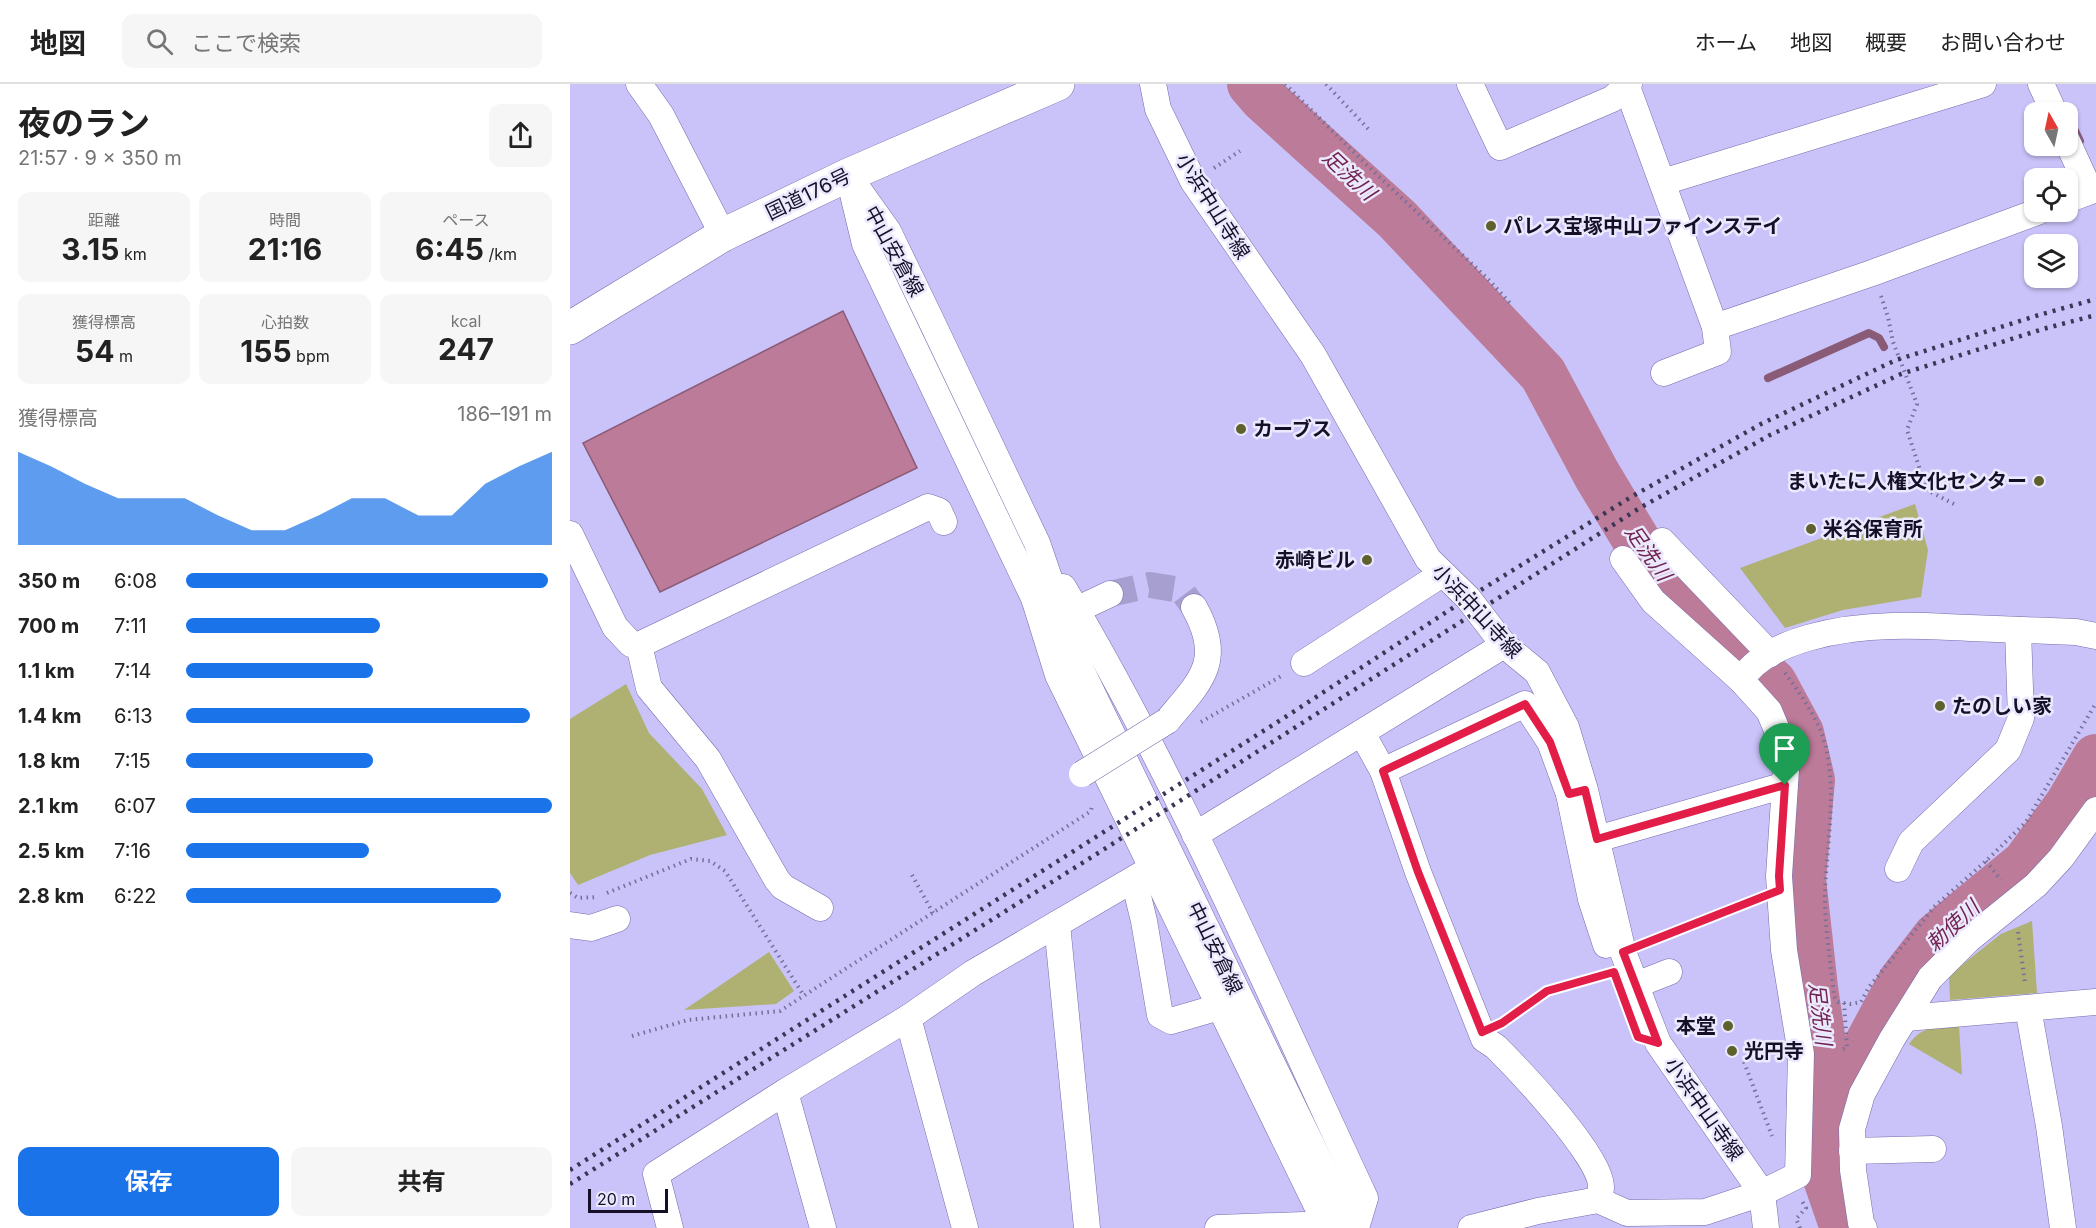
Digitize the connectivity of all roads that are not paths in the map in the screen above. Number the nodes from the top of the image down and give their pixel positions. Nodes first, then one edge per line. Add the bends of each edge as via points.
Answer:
1 (1058, 84) edge
2 (1153, 84) edge
3 (1470, 84) edge
4 (1983, 84) edge
5 (2041, 84) edge
6 (643, 85) edge
7 (1627, 85) edge
8 (2049, 102) edge
9 (2072, 156) edge
10 (848, 175) junction
11 (1663, 182) junction
12 (2084, 194) edge
13 (2024, 217) edge
14 (723, 235) junction
15 (1715, 327) junction
16 (570, 328) edge
17 (1664, 373) dead end
18 (944, 522) dead end
19 (570, 534) edge
20 (1662, 541) dead end
21 (1037, 543) junction
22 (1623, 559) dead end
23 (1442, 573) junction
24 (1110, 594) tunnel mouth
25 (1034, 598) junction
26 (1194, 607) tunnel mouth
27 (1077, 610) junction
28 (2018, 630) junction
29 (2096, 636) edge
30 (639, 645) junction
31 (1504, 645) junction
32 (1304, 663) road end
33 (1754, 666) junction
34 (1080, 668) junction
35 (1362, 733) junction
36 (1383, 771) junction
37 (1082, 774) dead end
38 (1785, 785) junction
39 (1577, 792) junction
40 (2092, 823) edge
41 (1195, 835) junction
42 (1597, 839) junction
43 (1898, 869) dead end
44 (1142, 874) junction
45 (820, 908) dead end
46 (617, 919) dead end
47 (1056, 924) junction
48 (570, 925) edge
49 (1624, 970) junction
50 (1670, 972) dead end
51 (2096, 1002) edge
52 (1219, 1007) junction
53 (2028, 1008) junction
54 (908, 1018) junction
55 (1906, 1018) junction
56 (785, 1092) junction
57 (1933, 1149) dead end
58 (1852, 1151) junction
59 (1762, 1193) junction
60 (1598, 1200) junction
61 (1540, 1220) edge
62 (1231, 1227) edge
63 (670, 1228) edge
64 (823, 1228) edge
65 (965, 1228) edge
66 (1086, 1228) edge
67 (1321, 1228) edge
68 (1346, 1228) edge
69 (1354, 1228) edge
70 (1471, 1228) edge
71 (1766, 1228) edge
72 (1864, 1228) edge
73 (2063, 1228) edge

1 - 10 highway, 国道176号
2 - 23 street, 小浜中山寺線 via 1158,109 1193,181 1313,355 1428,559
3 - 7 street via 1500,147 1612,99
4 - 11 street
5 - 8 street
6 - 14 street
7 - 11 street
9 - 12 street
10 - 14 highway, 国道176号
10 - 21 street, 中山安倉線 via 888,231
10 - 25 street, 中山安倉線 via 865,244
11 - 15 street
13 - 15 street
14 - 16 highway, 国道176号
15 - 17 street via 1718,352
18 - 30 street via 939,511 928,507
19 - 30 street via 615,627 631,644
20 - 33 street
21 - 27 street
21 - 34 street, 中山安倉線
22 - 33 street via 1653,601
23 - 31 street, 小浜中山寺線 via 1468,598
23 - 32 street
24 - 27 street
25 - 34 street, 中山安倉線
25 - 44 street via 1058,675
26 - 37 street, bridge via 1204,624 1210,653 1191,694 1167,720
27 - 41 street
28 - 29 street
28 - 33 street via 1891,626 1851,630 1804,638
28 - 43 street via 2021,718 2008,750 1911,842
30 - 45 street via 649,688 708,759 777,880
31 - 35 street
31 - 39 street, 小浜中山寺線 via 1537,672 1566,727
33 - 38 street via 1787,754
34 - 69 street, 中山安倉線
35 - 36 street
35 - 41 street
36 - 39 street via 1525,704
36 - 60 street via 1484,1039 1551,1106 1584,1151 1602,1186
38 - 42 street
38 - 59 street via 1779,876 1784,950 1802,1054 1798,1175
39 - 42 street, 小浜中山寺線
39 - 49 street via 1591,899
40 - 55 street via 2036,885 1968,940 1930,978
41 - 69 street via 1365,1198
42 - 49 street, 小浜中山寺線
44 - 47 street
44 - 52 street
44 - 52 street via 1144,921 1160,1015 1171,1021
46 - 48 street via 591,928
47 - 54 street via 973,973
47 - 66 street
49 - 50 street
49 - 59 street, 小浜中山寺線 via 1658,1043
51 - 53 street
52 - 68 street via 1320,1212
53 - 55 street
53 - 73 street
54 - 56 street
54 - 65 street
55 - 58 street via 1862,1094 1852,1129
56 - 63 street via 656,1174
56 - 64 street
57 - 58 street
58 - 72 street
59 - 60 street via 1705,1212 1668,1214 1627,1213
59 - 71 street, 小浜中山寺線
60 - 61 street
61 - 70 street
62 - 67 street

